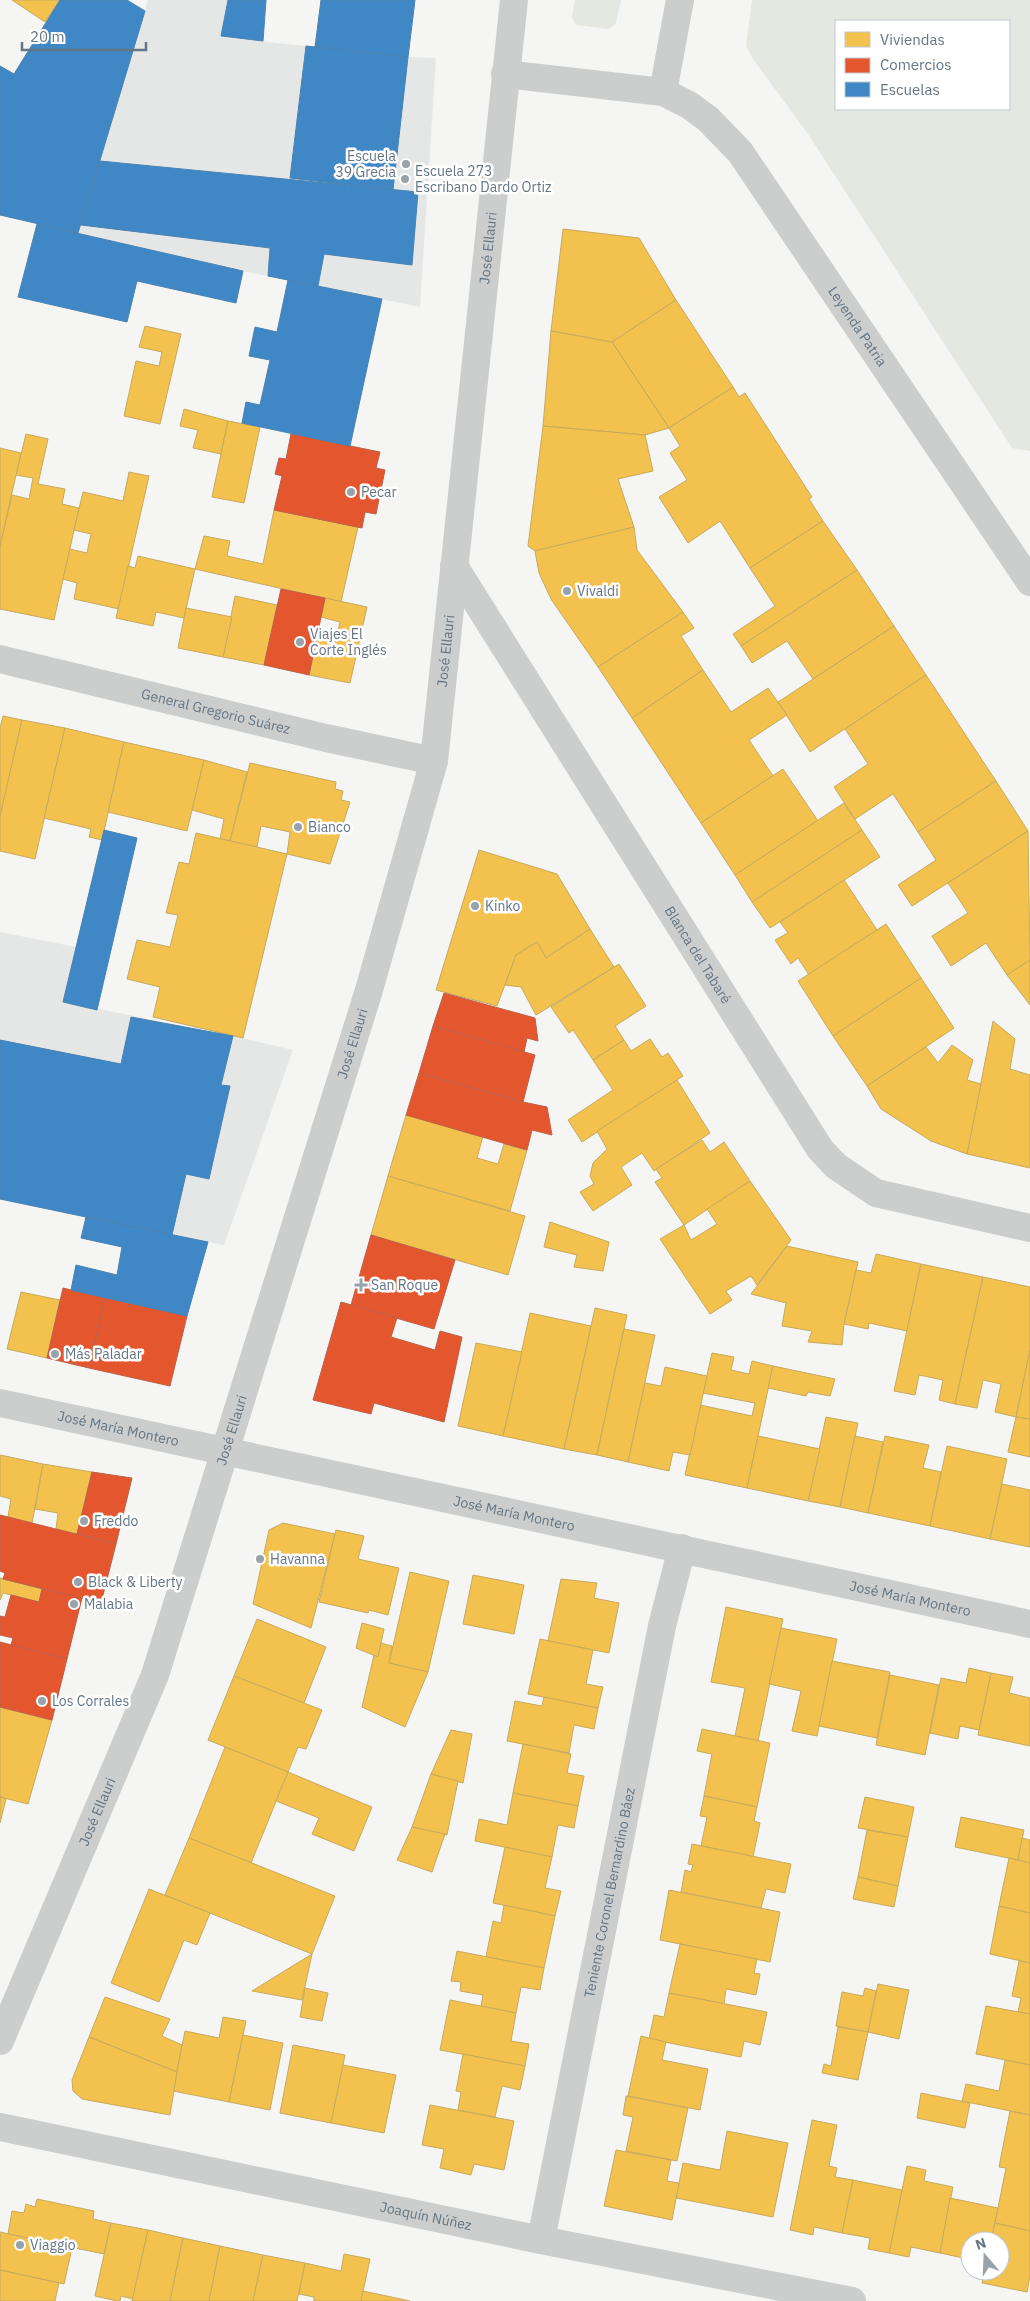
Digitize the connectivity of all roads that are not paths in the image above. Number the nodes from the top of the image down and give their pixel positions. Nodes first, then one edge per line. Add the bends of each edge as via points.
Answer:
1 (514, 0) edge
2 (680, 0) edge
3 (505, 74) junction
4 (663, 92) junction
5 (454, 566) junction
6 (1030, 582) edge
7 (0, 659) edge
8 (434, 761) junction
9 (1030, 1228) edge
10 (0, 1403) edge
11 (227, 1450) junction
12 (682, 1548) junction
13 (1030, 1624) edge
14 (0, 2041) edge
15 (0, 2127) edge
16 (540, 2240) junction
17 (852, 2301) edge

1 - 3 street, José Ellauri
2 - 4 street
3 - 4 street, Leyenda Patria
3 - 5 street, José Ellauri
4 - 6 street, Leyenda Patria via 708,118 740,152
5 - 8 street, José Ellauri
5 - 9 street, Blanca del Tabaré via 820,1149 836,1166 876,1193
7 - 8 street, General Gregorio Suárez
8 - 11 street, José Ellauri via 369,990
10 - 11 street, José María Montero
11 - 12 street, José María Montero
11 - 14 street, José Ellauri via 155,1675
12 - 13 street, José María Montero
12 - 16 street, Teniente Coronel Bernardino Báez via 662,1626
15 - 16 street, Joaquín Núñez
16 - 17 street, Joaquín Núñez

